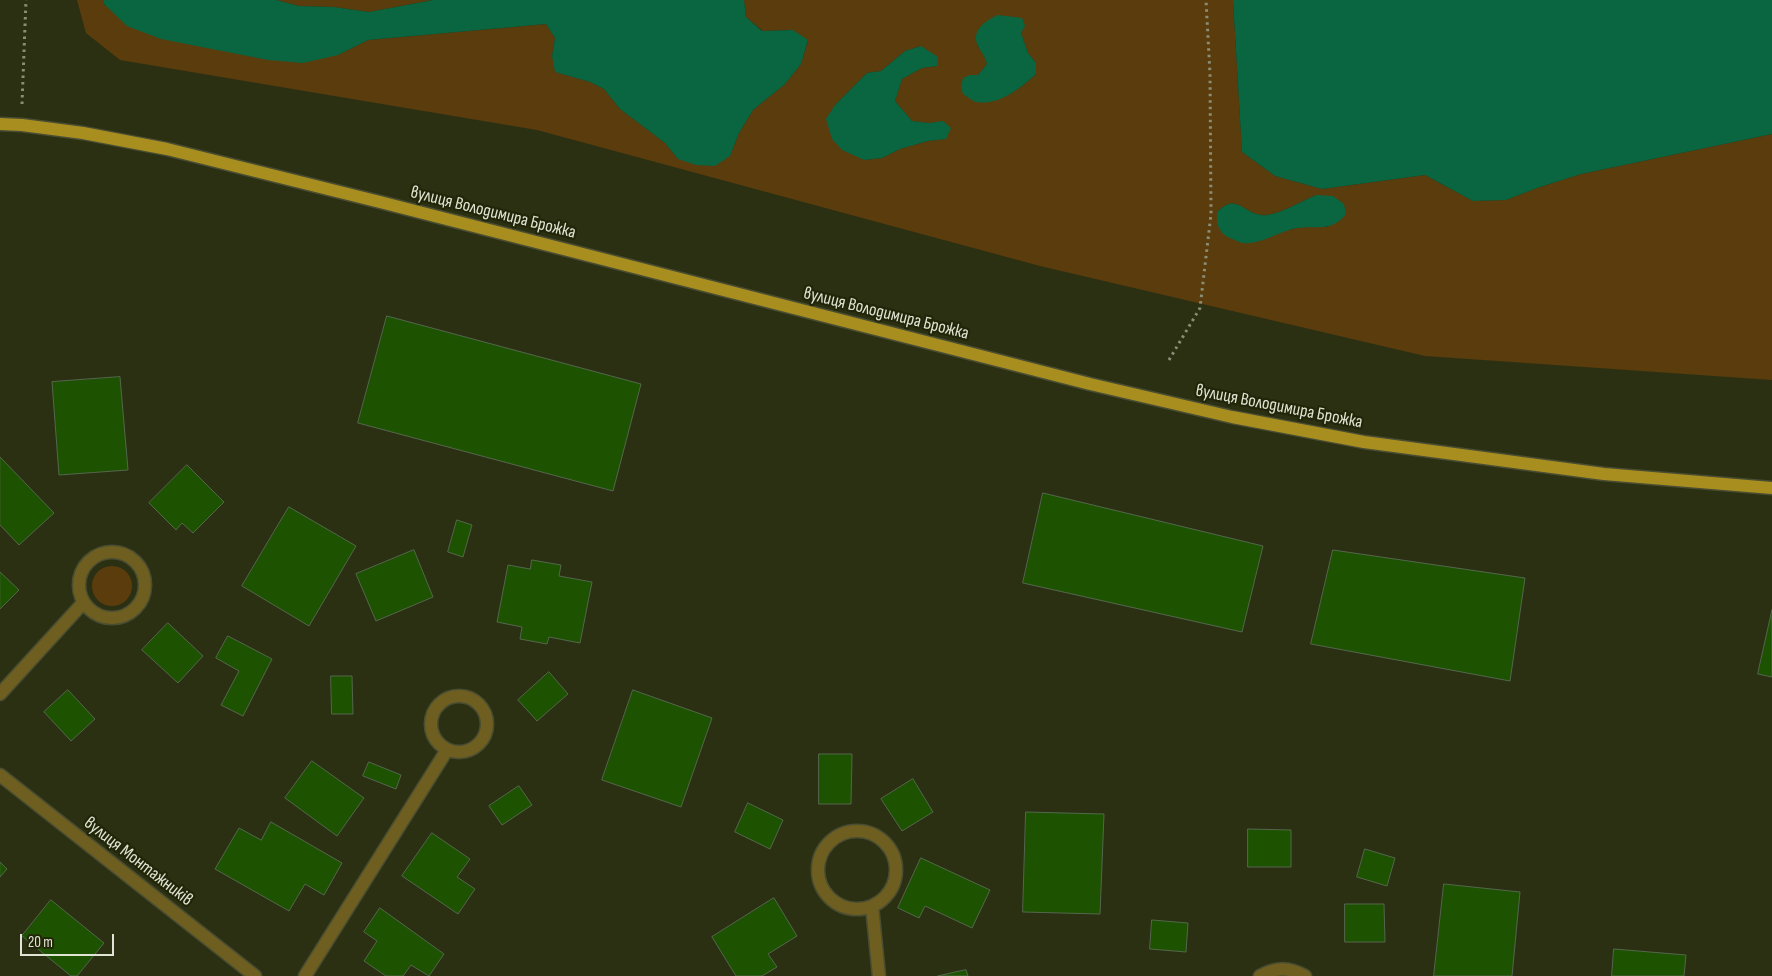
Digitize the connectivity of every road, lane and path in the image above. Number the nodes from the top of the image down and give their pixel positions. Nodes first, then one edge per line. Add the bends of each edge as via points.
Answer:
1 (26, 0) edge
2 (1206, 0) edge
3 (0, 124) edge
4 (22, 124) junction
5 (1169, 360) dead end
6 (1772, 488) edge
7 (83, 604) junction
8 (0, 694) edge
9 (447, 750) junction
10 (0, 775) edge
11 (872, 906) junction
12 (254, 976) edge
13 (306, 976) edge
14 (879, 976) edge
15 (1260, 976) edge
16 (1305, 976) edge

1 - 4 path
2 - 5 path via 1211,214 1200,308
3 - 4 main road, вулиця Володимира Брожка
4 - 6 main road, вулиця Володимира Брожка via 167,149 1090,384 1232,417 1364,442 1604,474
7 - 7 street via 78,582 88,562 97,555 120,553 140,566 145,590 134,610 112,619 91,612
7 - 8 street
9 - 9 street via 433,738 430,728 434,710 448,698 467,697 475,701 486,716 485,734 481,742 465,752
9 - 13 street
10 - 12 street, вулиця Монтажників
11 - 11 street via 845,907 824,890 818,864 831,841 841,834 854,831 877,836 893,855 895,879 882,900
11 - 14 street
15 - 16 street via 1282,968

